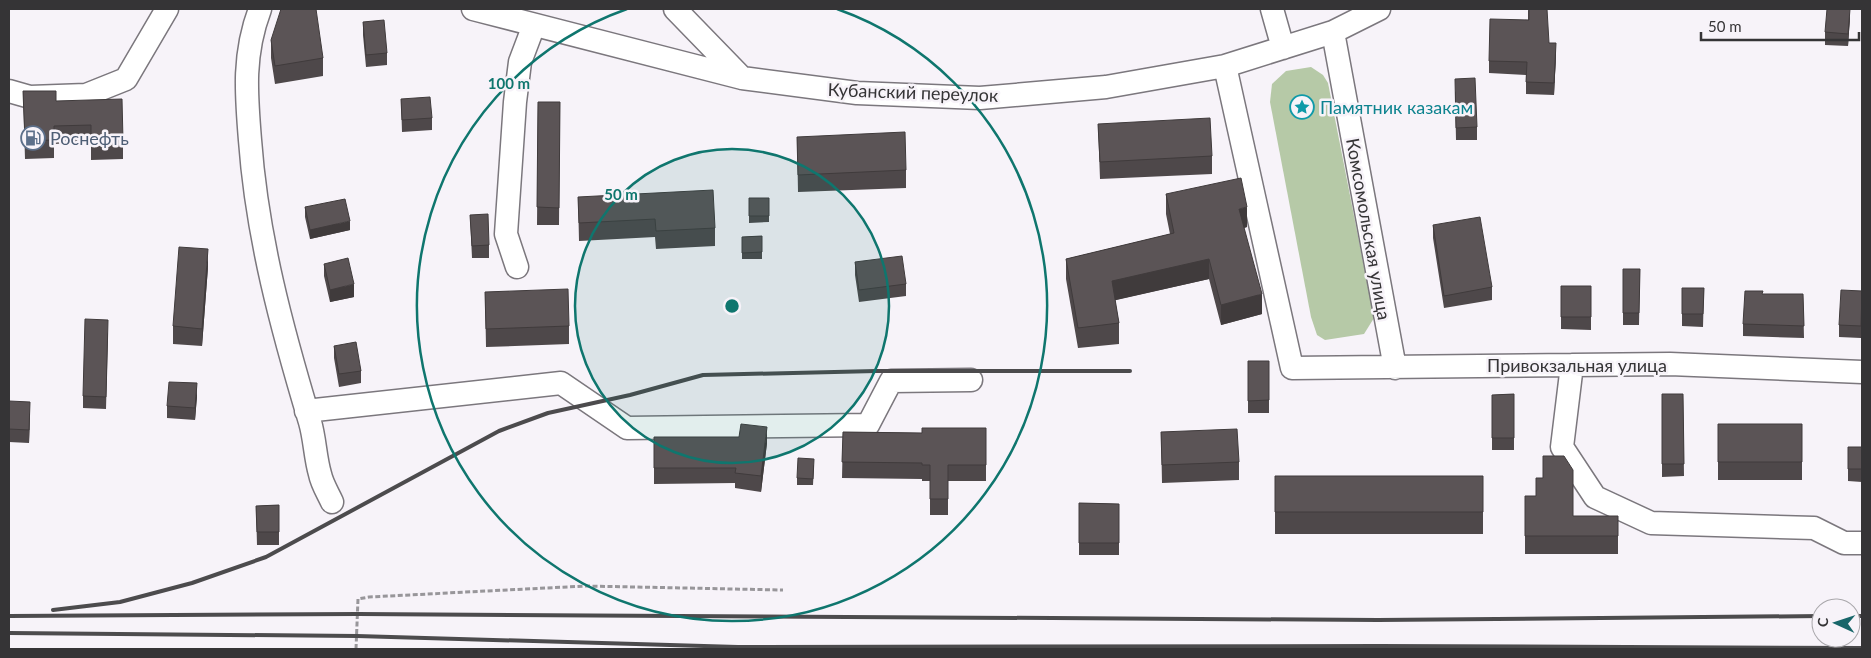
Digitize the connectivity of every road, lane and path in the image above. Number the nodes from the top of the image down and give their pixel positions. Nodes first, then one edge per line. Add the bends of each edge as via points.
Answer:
1 (167, 9) edge
2 (260, 9) edge
3 (473, 9) edge
4 (675, 9) edge
5 (1272, 9) edge
6 (1379, 9) edge
7 (534, 26) junction
8 (1333, 32) junction
9 (1283, 48) junction
10 (1225, 66) junction
11 (742, 78) junction
12 (9, 91) edge
13 (517, 267) dead end
14 (1572, 365) junction
15 (1395, 368) junction
16 (1862, 372) edge
17 (971, 380) dead end
18 (306, 411) junction
19 (332, 502) dead end
20 (1862, 543) edge
21 (782, 590) dead end
22 (356, 649) edge

1 - 12 street via 126,79 86,95 30,97
2 - 18 street via 250,36 246,89 252,174 264,249
3 - 7 street, Кубанский переулок
4 - 11 street
5 - 9 street
6 - 8 street, Кубанский переулок
7 - 11 street, Кубанский переулок
7 - 13 street via 520,62 515,102 506,234
8 - 9 street, Кубанский переулок
8 - 15 street, Комсомольская улица
9 - 10 street, Кубанский переулок
10 - 11 street, Кубанский переулок via 1106,87 980,98 857,93
10 - 15 street, Привокзальная улица via 1292,368
14 - 15 street, Привокзальная улица
14 - 16 street, Привокзальная улица via 1670,364
14 - 20 street via 1562,448 1595,497 1651,524 1814,528 1844,544
17 - 18 street via 891,381 868,425 627,428 561,383
18 - 19 street via 316,442 320,474
21 - 22 path via 585,586 358,599

